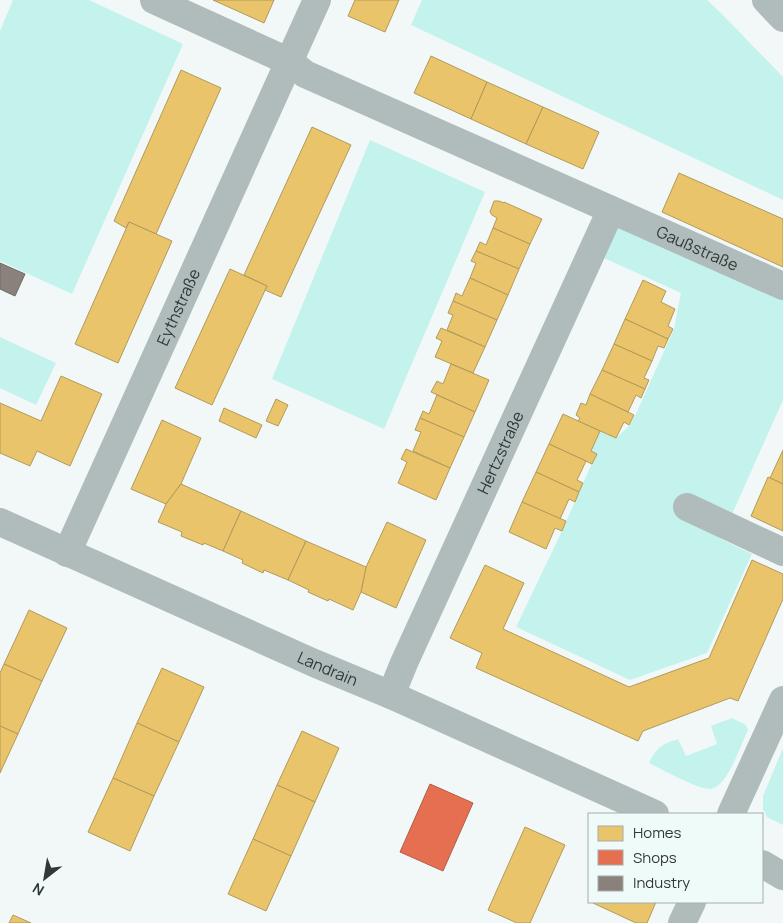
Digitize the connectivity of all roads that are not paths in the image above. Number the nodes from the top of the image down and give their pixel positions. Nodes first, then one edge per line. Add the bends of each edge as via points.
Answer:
1 (154, 0) edge
2 (317, 0) edge
3 (766, 0) edge
4 (783, 18) edge
5 (290, 62) junction
6 (611, 210) junction
7 (783, 286) edge
8 (687, 507) dead end
9 (0, 522) edge
10 (783, 552) edge
11 (67, 553) junction
12 (392, 696) junction
13 (783, 700) edge
14 (652, 813) edge
15 (731, 813) edge
16 (763, 865) edge
17 (783, 876) edge
18 (692, 903) edge
19 (682, 923) edge

1 - 5 street
2 - 5 street, Eythstraße
3 - 4 street
5 - 6 street via 306,74
5 - 11 street, Eythstraße
6 - 7 street, Gaußstraße
6 - 12 street, Hertzstraße via 404,663
8 - 10 street
9 - 11 street, Landrain
11 - 12 street, Landrain
12 - 14 street, Landrain
13 - 15 street
16 - 17 street
18 - 19 street

